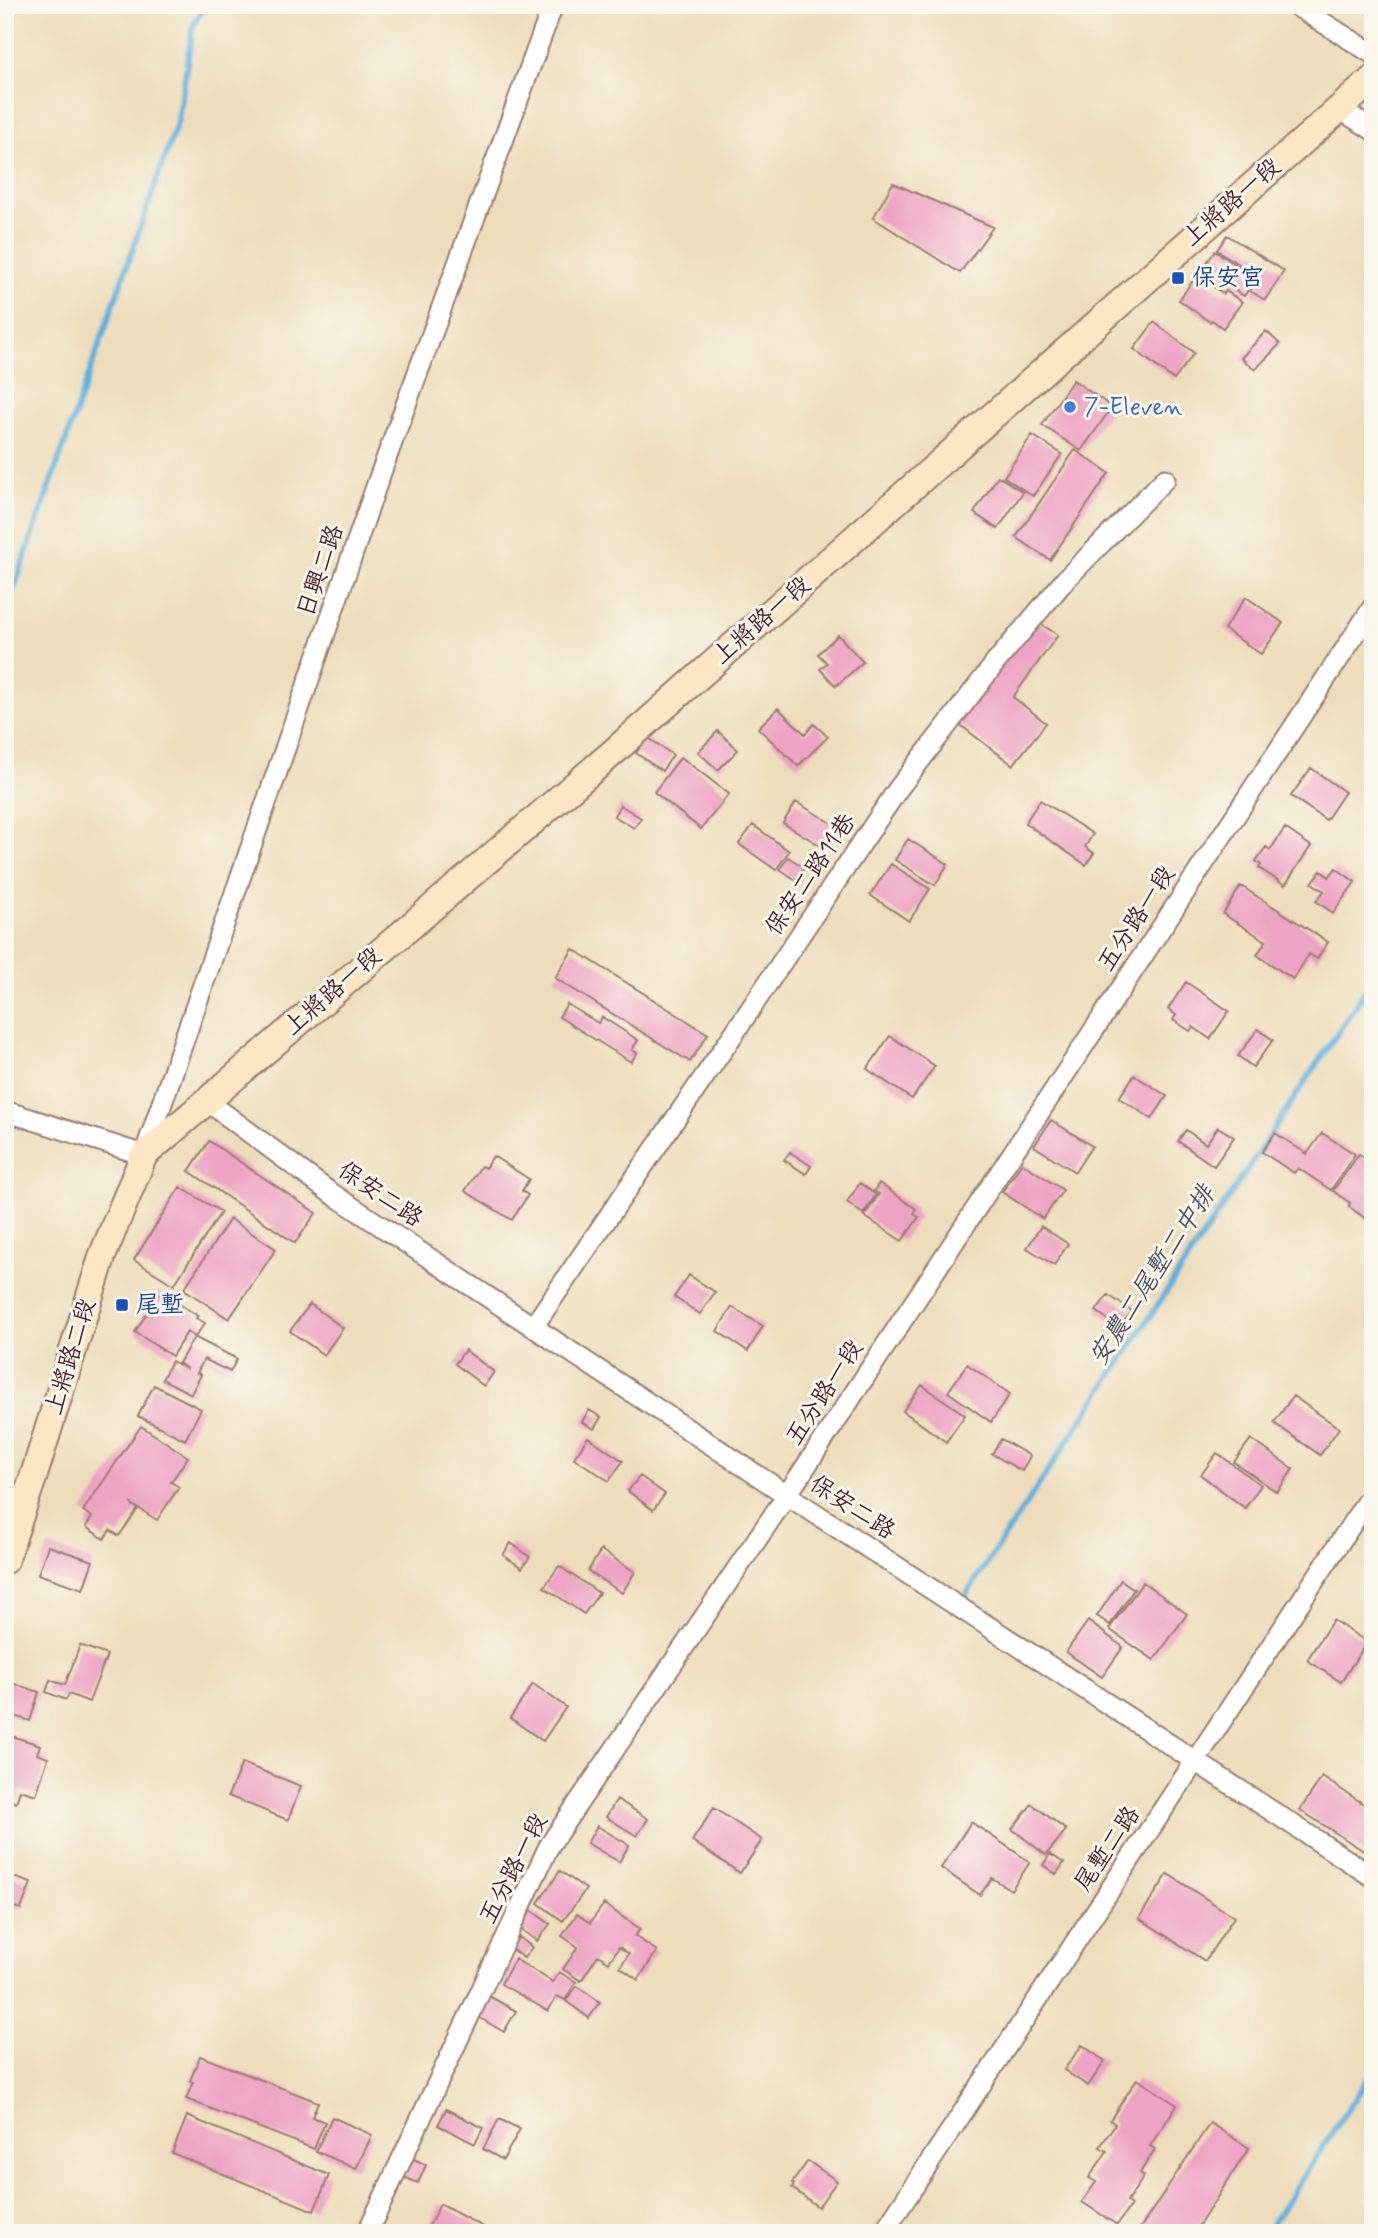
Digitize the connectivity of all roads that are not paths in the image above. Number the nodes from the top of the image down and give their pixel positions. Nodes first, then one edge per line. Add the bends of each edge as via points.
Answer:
1 (553, 5) edge
2 (1295, 5) edge
3 (1373, 54) edge
4 (1373, 79) edge
5 (1339, 109) junction
6 (1373, 130) edge
7 (1165, 479) dead end
8 (1373, 607) edge
9 (207, 1101) junction
10 (5, 1111) edge
11 (144, 1155) junction
12 (533, 1327) junction
13 (1373, 1492) edge
14 (787, 1495) junction
15 (5, 1560) edge
16 (1195, 1762) junction
17 (1373, 1877) edge
18 (368, 2233) edge
19 (883, 2233) edge

1 - 11 street, 日興二路 via 379,478
2 - 3 street
4 - 5 main road, 上將路一段
5 - 6 street
5 - 9 main road, 上將路一段 via 610,755
7 - 12 street, 保安二路11巷 via 1065,580 898,789
8 - 14 street, 五分路一段
9 - 11 main road, 上將路一段
9 - 12 street, 保安二路 via 328,1191
10 - 11 street
11 - 15 main road, 上將路二段 via 103,1254
12 - 14 street, 保安二路
13 - 16 street, 尾塹二路
14 - 16 street, 保安二路
14 - 18 street, 五分路一段 via 549,1846
16 - 17 street, 保安二路
16 - 19 street, 尾塹二路

